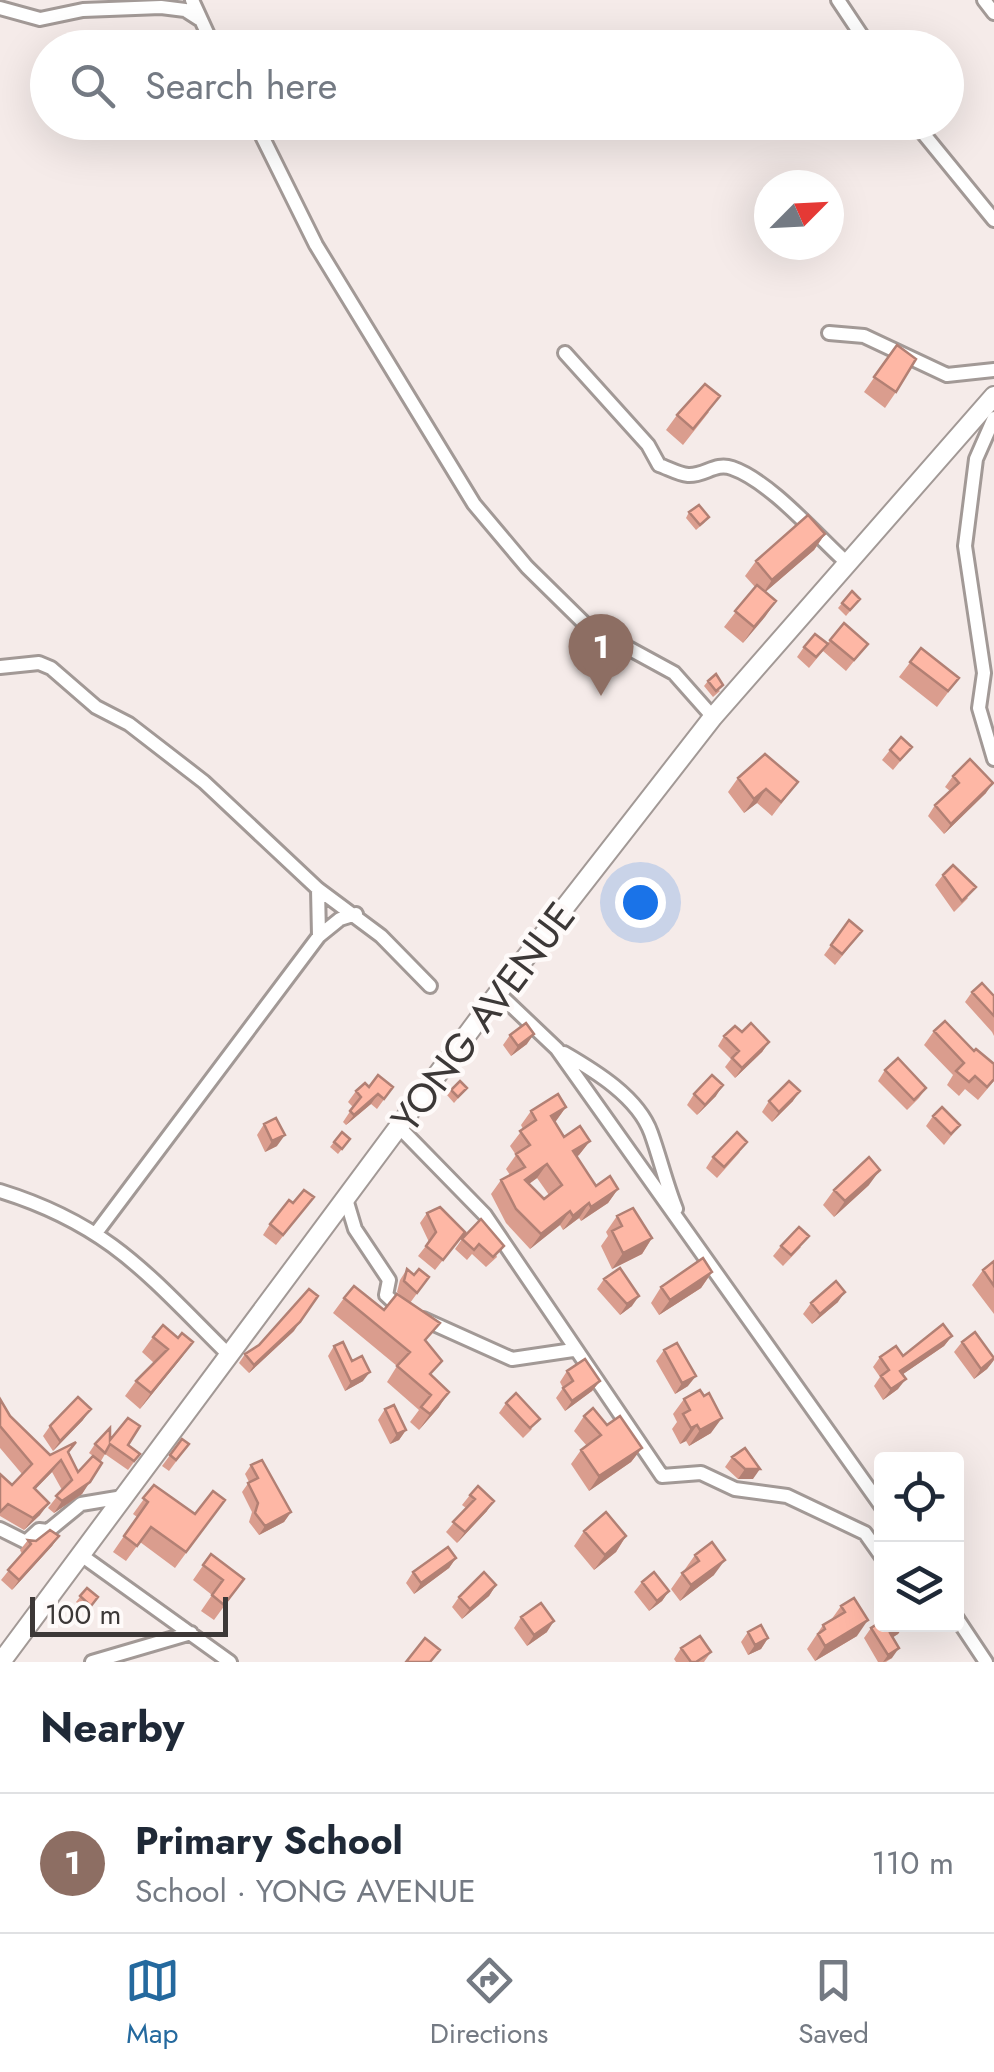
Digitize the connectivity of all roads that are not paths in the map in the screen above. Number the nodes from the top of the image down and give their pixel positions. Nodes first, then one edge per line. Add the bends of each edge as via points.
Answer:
1 (192, 0) edge
2 (838, 0) edge
3 (984, 0) edge
4 (0, 8) edge
5 (994, 13) edge
6 (198, 19) junction
7 (204, 30) edge
8 (858, 30) edge
9 (264, 140) edge
10 (929, 140) edge
11 (994, 220) edge
12 (829, 334) dead end
13 (565, 353) dead end
14 (994, 370) edge
15 (994, 396) edge
16 (994, 418) edge
17 (846, 562) junction
18 (0, 667) edge
19 (714, 717) junction
20 (994, 759) edge
21 (318, 888) junction
22 (356, 914) junction
23 (318, 936) junction
24 (430, 986) dead end
25 (498, 994) junction
26 (558, 1049) junction
27 (399, 1128) junction
28 (0, 1190) edge
29 (346, 1200) junction
30 (682, 1225) junction
31 (96, 1232) junction
32 (573, 1350) junction
33 (228, 1354) junction
34 (874, 1496) edge
35 (123, 1497) junction
36 (0, 1529) edge
37 (874, 1547) edge
38 (80, 1555) junction
39 (964, 1630) edge
40 (192, 1633) junction
41 (138, 1655) edge
42 (1, 1662) edge
43 (92, 1662) edge
44 (230, 1662) edge
45 (986, 1662) edge

1 - 6 street
2 - 8 street
3 - 5 street
4 - 6 street via 40,20 83,10 161,7
6 - 7 street
9 - 19 street via 316,245 474,504 586,626 674,673
10 - 11 street
12 - 14 street via 864,336 948,375
13 - 17 street via 659,465 684,475 717,466 741,472
15 - 17 street, YONG AVENUE
16 - 20 street via 976,459 966,546 984,673 979,708
17 - 19 street, YONG AVENUE
18 - 21 street via 39,663 67,679 204,782
19 - 25 street, YONG AVENUE
21 - 22 street
21 - 23 street
22 - 23 street
22 - 24 street
23 - 31 street
25 - 26 street
25 - 27 street, YONG AVENUE
26 - 30 street
26 - 30 street via 634,1106 650,1130
27 - 29 street, YONG AVENUE
27 - 32 street via 485,1215
28 - 31 street
29 - 32 street via 355,1229 389,1280 386,1295 402,1311 512,1359
29 - 33 street, YONG AVENUE
30 - 34 street
31 - 33 street via 130,1254
32 - 37 street via 662,1476 701,1473 734,1489 787,1496 865,1534
33 - 35 street, YONG AVENUE
35 - 36 street via 81,1504 26,1542
35 - 38 street, YONG AVENUE
38 - 40 street
38 - 42 street, YONG AVENUE
39 - 45 street
40 - 41 street
40 - 44 street
41 - 43 street

